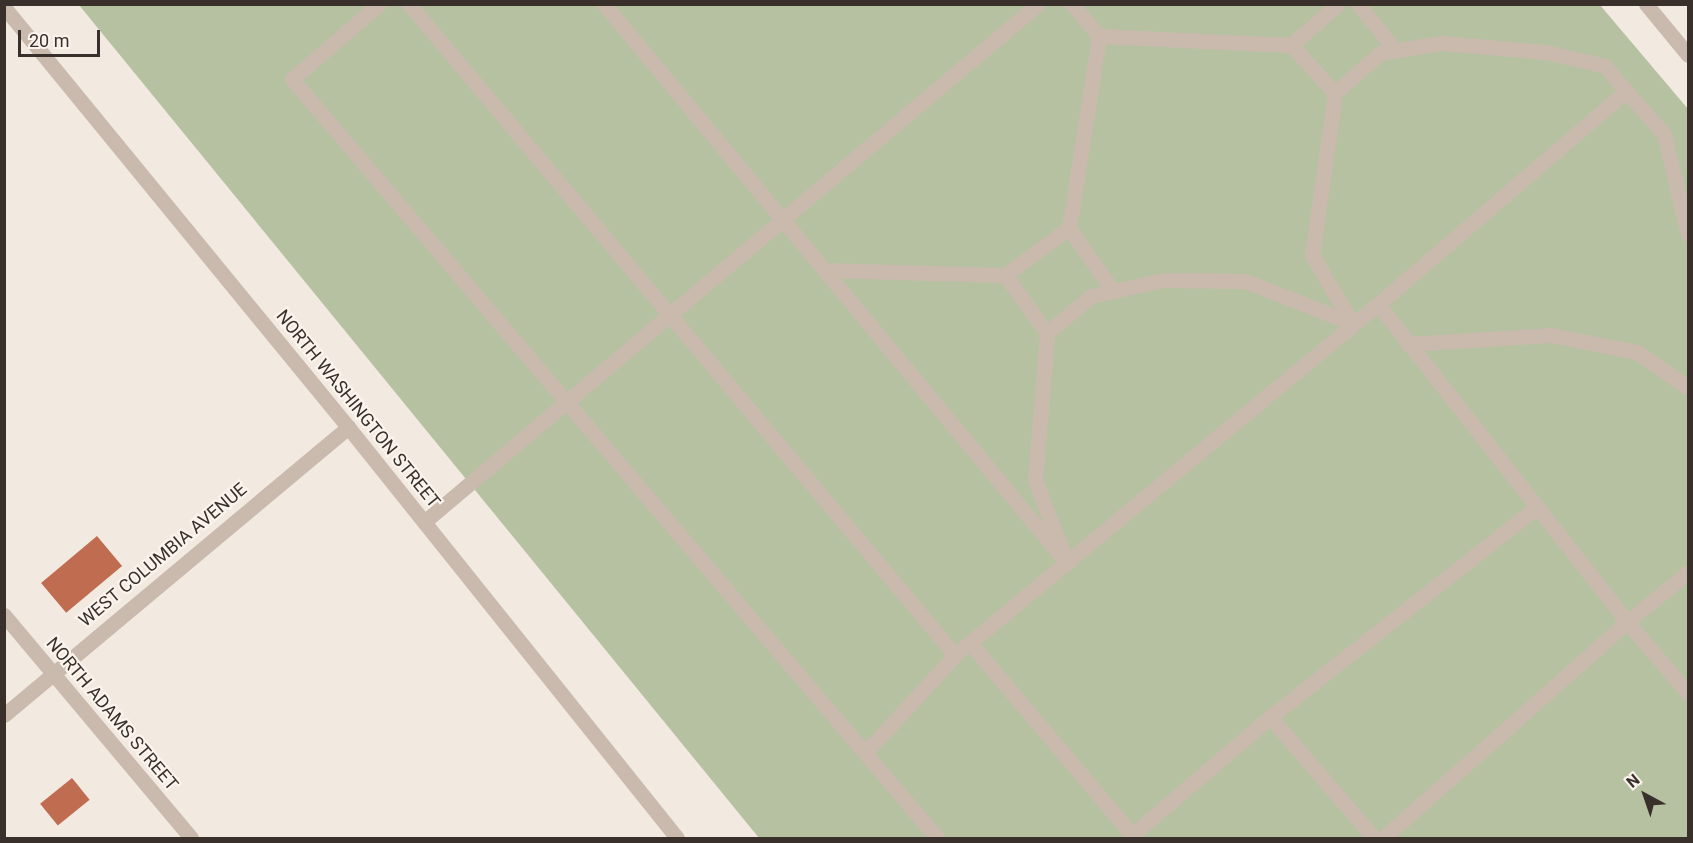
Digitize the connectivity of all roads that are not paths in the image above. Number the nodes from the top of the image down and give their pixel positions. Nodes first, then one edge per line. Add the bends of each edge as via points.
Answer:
1 (379, 4) edge
2 (409, 4) edge
3 (604, 4) edge
4 (1038, 4) edge
5 (1072, 4) edge
6 (1338, 4) edge
7 (1358, 4) edge
8 (1646, 4) edge
9 (4, 7) edge
10 (1098, 36) junction
11 (1291, 45) junction
12 (1396, 51) junction
13 (1689, 55) edge
14 (1626, 91) junction
15 (1335, 93) junction
16 (783, 220) junction
17 (1069, 228) junction
18 (1689, 234) edge
19 (824, 270) junction
20 (1005, 275) junction
21 (1113, 291) junction
22 (1378, 304) junction
23 (670, 316) junction
24 (1352, 323) junction
25 (1047, 333) junction
26 (1408, 344) junction
27 (1689, 388) edge
28 (567, 403) junction
29 (348, 427) junction
30 (1537, 507) junction
31 (424, 522) junction
32 (1067, 563) junction
33 (1689, 572) edge
34 (4, 615) edge
35 (1628, 622) junction
36 (970, 642) junction
37 (955, 655) junction
38 (52, 674) junction
39 (1689, 693) edge
40 (4, 715) edge
41 (1270, 717) junction
42 (865, 753) junction
43 (1133, 837) edge
44 (190, 838) edge
45 (677, 838) edge
46 (937, 838) edge
47 (1374, 838) edge
48 (1383, 838) edge

1 - 28 street via 292,79
2 - 23 street
3 - 16 street
4 - 16 street
5 - 10 street
6 - 11 street
7 - 12 street
8 - 13 street
9 - 29 street, NORTH WASHINGTON STREET
10 - 11 street
10 - 17 street
11 - 15 street
12 - 14 street via 1441,43 1546,52 1605,66
12 - 15 street via 1380,53
14 - 18 street via 1664,134
14 - 22 street
15 - 24 street via 1312,255
16 - 19 street
16 - 23 street
17 - 20 street
17 - 21 street
19 - 20 street
19 - 32 street
20 - 25 street
21 - 24 street via 1163,280 1245,281
21 - 25 street via 1091,296
22 - 24 street
22 - 26 street
23 - 28 street
23 - 37 street
24 - 32 street
25 - 32 street via 1035,480
26 - 27 street via 1551,335 1637,352
26 - 30 street
28 - 31 street
28 - 42 street
29 - 31 street, NORTH WASHINGTON STREET
29 - 38 street, WEST COLUMBIA AVENUE
30 - 35 street
30 - 41 street
31 - 45 street, NORTH WASHINGTON STREET
32 - 36 street
33 - 35 street
34 - 38 street, NORTH ADAMS STREET
35 - 39 street
35 - 48 street
36 - 37 street
36 - 43 street
37 - 42 street
38 - 40 street, WEST COLUMBIA AVENUE
38 - 44 street, NORTH ADAMS STREET
41 - 43 street
41 - 47 street
42 - 46 street

